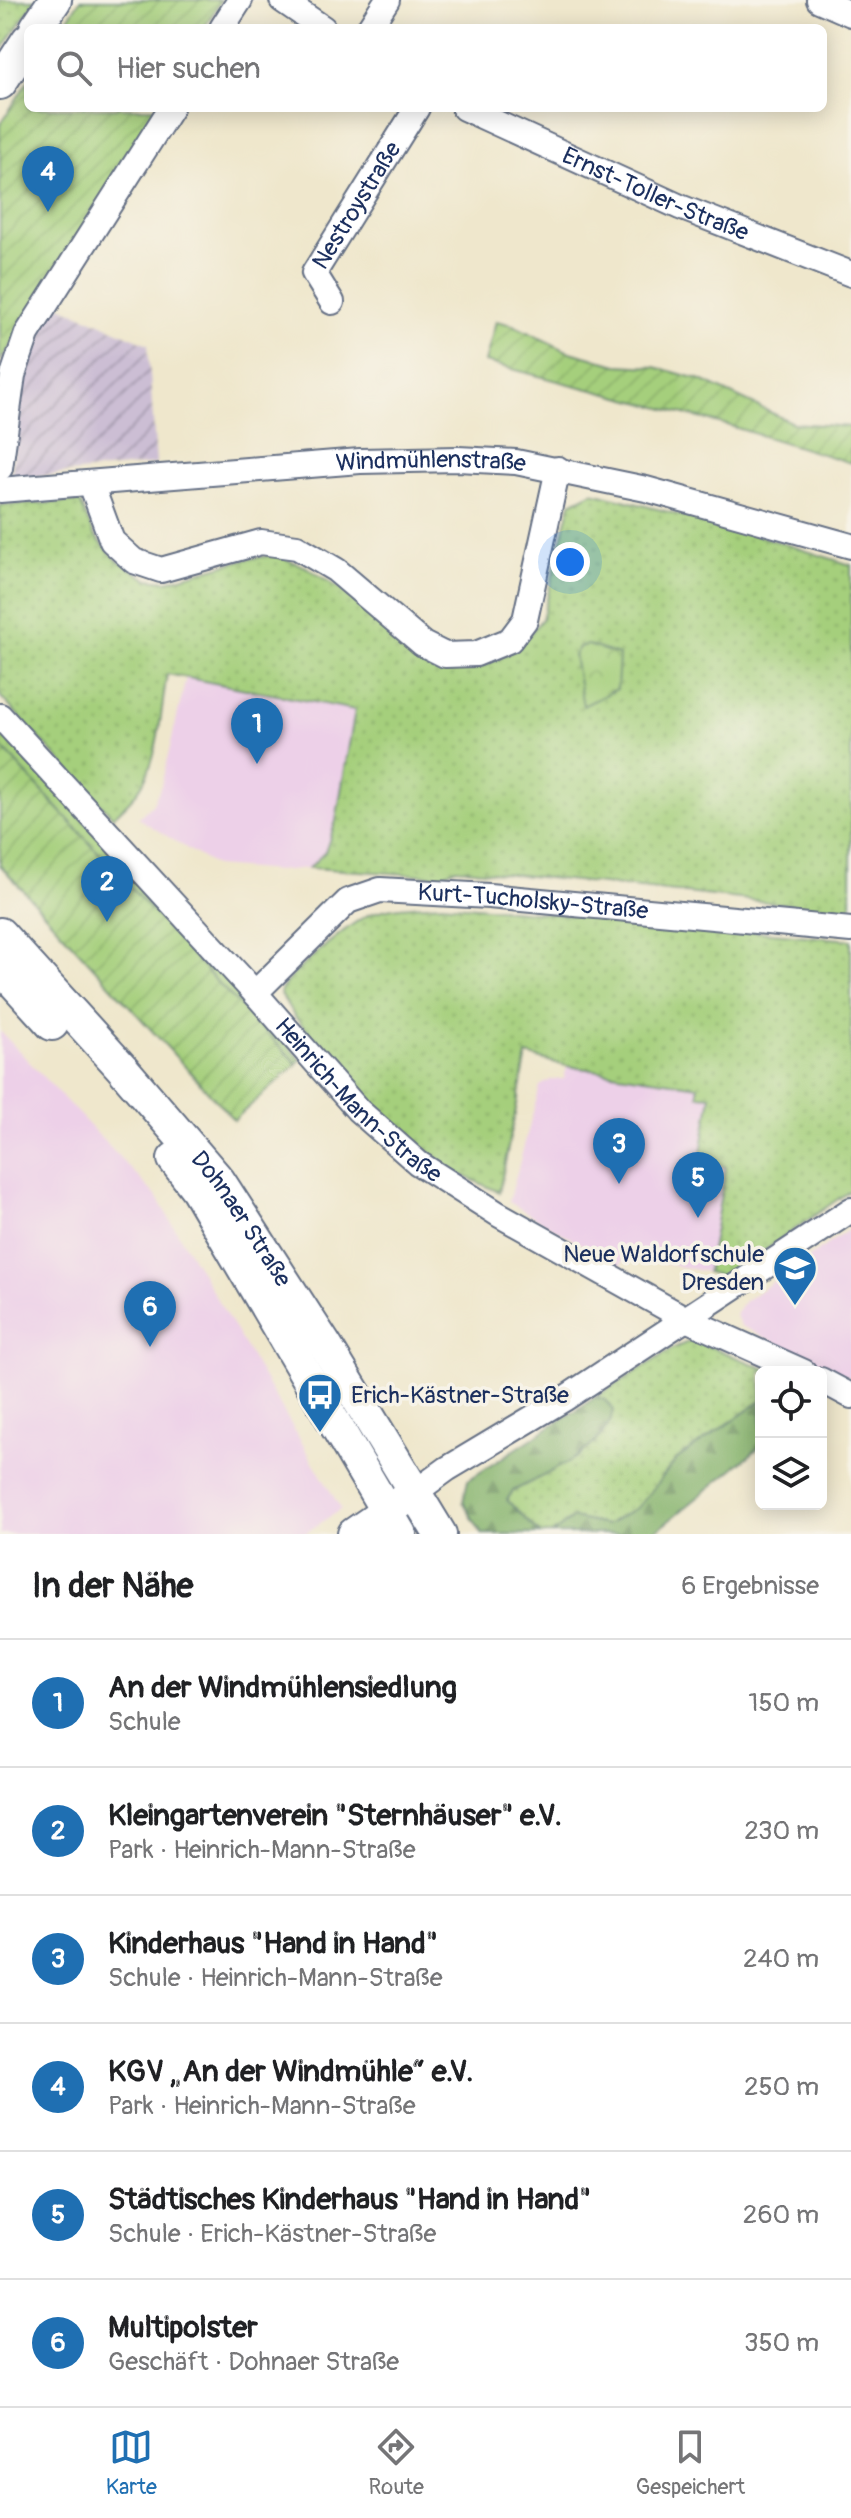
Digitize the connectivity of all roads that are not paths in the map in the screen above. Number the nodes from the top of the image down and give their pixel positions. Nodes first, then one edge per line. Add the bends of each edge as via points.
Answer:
1 (55, 0) edge
2 (240, 0) edge
3 (282, 0) edge
4 (387, 0) edge
5 (819, 0) edge
6 (851, 14) edge
7 (39, 24) edge
8 (225, 24) edge
9 (317, 24) edge
10 (372, 24) edge
11 (24, 46) edge
12 (0, 83) edge
13 (168, 112) edge
14 (415, 112) edge
15 (473, 112) edge
16 (851, 274) edge
17 (332, 302) dead end
18 (0, 468) edge
19 (558, 469) junction
20 (91, 484) junction
21 (0, 490) edge
22 (851, 546) edge
23 (0, 716) edge
24 (851, 930) edge
25 (0, 934) edge
26 (0, 967) edge
27 (255, 993) junction
28 (851, 1210) edge
29 (686, 1319) junction
30 (791, 1366) edge
31 (827, 1383) edge
32 (851, 1396) edge
33 (414, 1493) junction
34 (393, 1523) edge
35 (354, 1534) edge
36 (440, 1534) edge

1 - 7 main road
2 - 8 street
3 - 9 street
4 - 10 street
5 - 6 street
11 - 12 main road
13 - 18 street via 27,334 13,375
14 - 17 street, Nestroystraße via 314,273
15 - 16 street, Ernst-Toller-Straße via 680,207
19 - 20 street, Windmühlenstraße via 458,459 360,461
19 - 20 street via 525,620 510,640 476,654 445,655 423,644 336,570 297,547 261,542 161,570 134,561 112,541
19 - 22 street, Windmühlenstraße
20 - 21 street, Windmühlenstraße
23 - 27 street, Heinrich-Mann-Straße
24 - 27 street, Kurt-Tucholsky-Straße via 380,890 348,901
25 - 33 main road, Dohnaer Straße via 219,1181
26 - 34 main road, Dohnaer Straße via 197,1189
27 - 29 street, Heinrich-Mann-Straße via 358,1110 418,1163
28 - 29 street
29 - 30 street, Heinrich-Mann-Straße
29 - 33 street
31 - 32 street
33 - 34 main road
33 - 36 main road, Dohnaer Straße
34 - 35 main road

